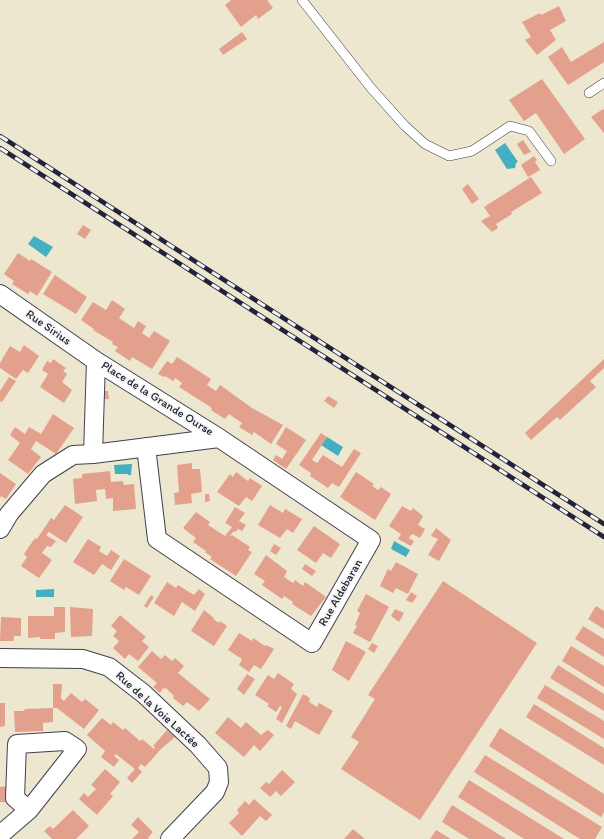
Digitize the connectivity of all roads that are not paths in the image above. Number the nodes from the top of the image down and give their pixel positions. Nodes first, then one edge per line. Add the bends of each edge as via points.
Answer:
1 (302, 0) edge
2 (604, 83) edge
3 (590, 93) dead end
4 (551, 161) dead end
5 (0, 294) edge
6 (96, 361) junction
7 (219, 438) junction
8 (146, 447) junction
9 (93, 454) junction
10 (0, 529) edge
11 (0, 658) edge
12 (29, 810) dead end
13 (0, 834) edge
14 (170, 839) edge

1 - 4 lane via 371,88 425,144 449,156 472,151 510,126 529,131
2 - 3 lane
5 - 6 street, Rue Sirius
6 - 7 street, Place de la Grande Ourse
6 - 9 street, Place de la Grande Ourse
7 - 8 street, Place de la Grande Ourse
7 - 8 street, Rue Aldebaran via 371,540 312,643 157,539
8 - 9 street, Place de la Grande Ourse
9 - 10 street via 73,455 43,474 9,514
11 - 14 street, Rue de la Voie Lactée via 83,659 109,667 144,694 198,745 218,768 219,782 214,792
12 - 13 street

